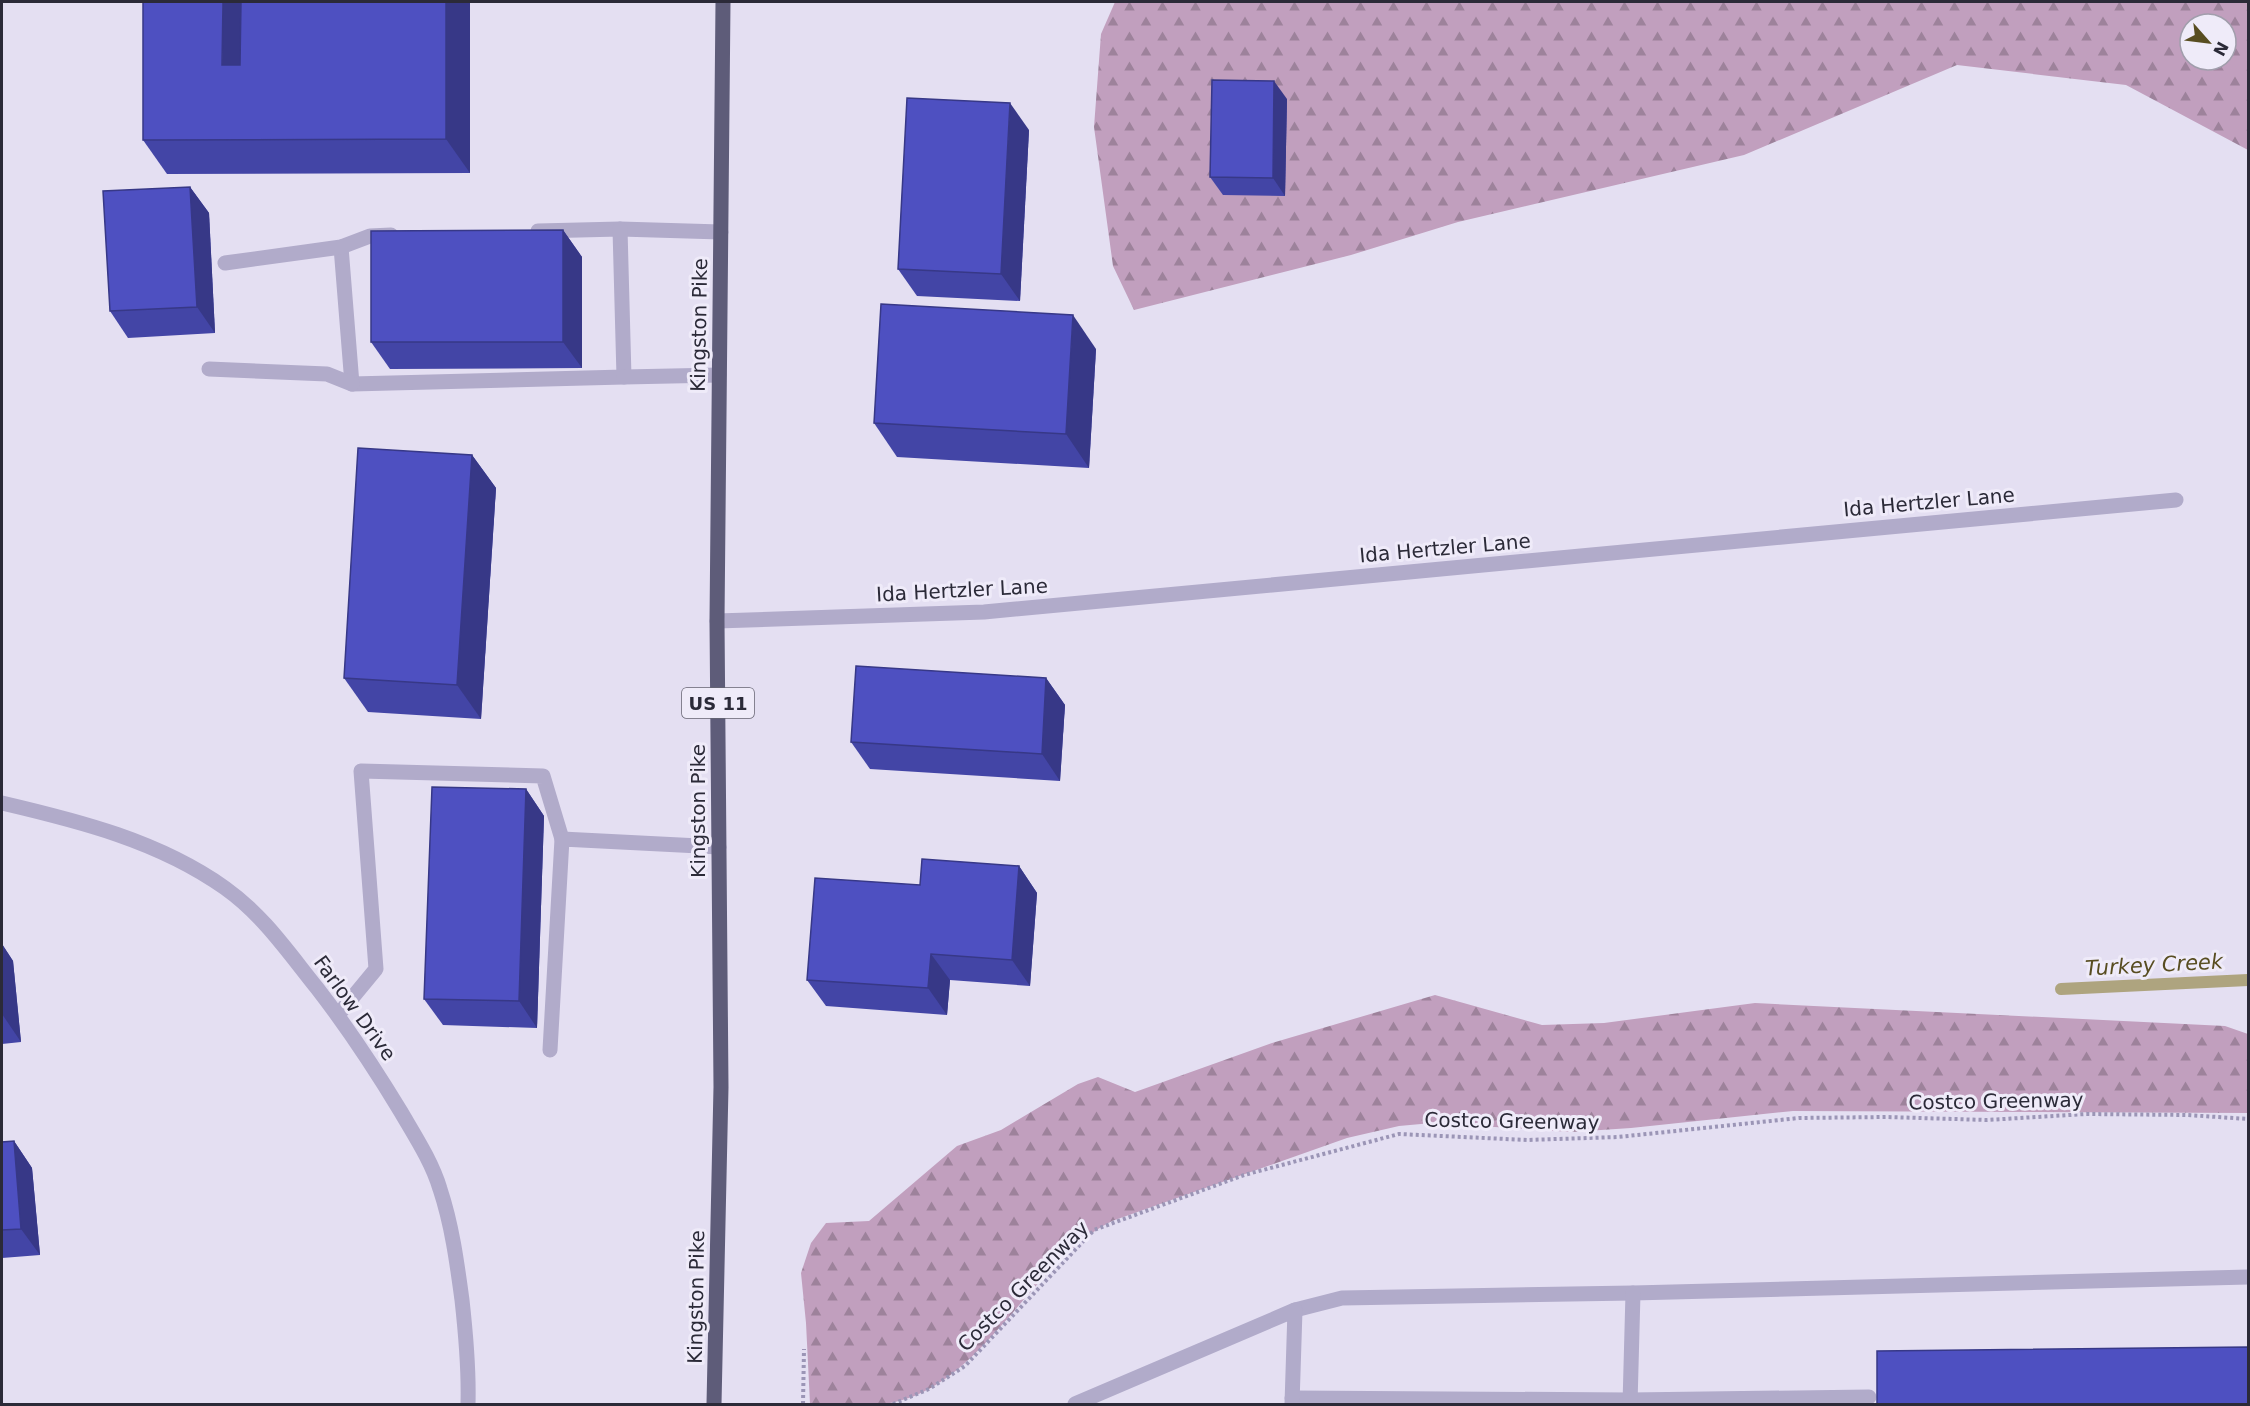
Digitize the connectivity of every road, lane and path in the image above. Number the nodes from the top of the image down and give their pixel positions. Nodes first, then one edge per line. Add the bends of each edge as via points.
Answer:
1 (723, 2) edge
2 (620, 229) junction
3 (525, 231) edge
4 (721, 232) junction
5 (406, 235) edge
6 (341, 247) junction
7 (225, 263) dead end
8 (209, 369) dead end
9 (719, 375) junction
10 (624, 377) junction
11 (352, 384) junction
12 (2176, 500) dead end
13 (717, 621) junction
14 (2, 803) edge
15 (562, 839) junction
16 (719, 847) junction
17 (338, 1015) junction
18 (550, 1050) dead end
19 (2248, 1119) edge
20 (2248, 1277) edge
21 (1633, 1293) junction
22 (1295, 1310) junction
23 (804, 1349) dead end
24 (1869, 1397) dead end
25 (1292, 1401) edge
26 (1630, 1402) edge
27 (468, 1404) edge
28 (714, 1404) edge
29 (803, 1404) edge
30 (893, 1404) edge
31 (1075, 1404) edge

1 - 4 main road, Kingston Pike / US 11
2 - 3 street
2 - 4 street
2 - 10 street
4 - 9 main road, Kingston Pike / US 11
5 - 6 street via 370,236
6 - 7 street
6 - 11 street
8 - 11 street via 327,374
9 - 10 street
9 - 13 main road, Kingston Pike / US 11
10 - 11 street
12 - 13 street, Ida Hertzler Lane via 984,612
13 - 16 main road, Kingston Pike / US 11
14 - 17 street, Farlow Drive via 80,822 135,841 226,888 263,919
15 - 16 street
15 - 17 street via 543,776 361,771 376,969
15 - 18 street
16 - 28 main road, Kingston Pike / US 11 via 721,1087
17 - 27 street, Farlow Drive via 418,1141 440,1187 459,1278 470,1367
19 - 30 path, Costco Greenway via 2086,1114 1987,1120 1799,1118 1618,1137 1527,1140 1399,1134 1244,1175 1094,1230 964,1366 929,1389
20 - 21 street
21 - 22 street via 1342,1298
21 - 26 street
22 - 25 street
22 - 31 street
23 - 29 path
24 - 26 street
25 - 26 street

